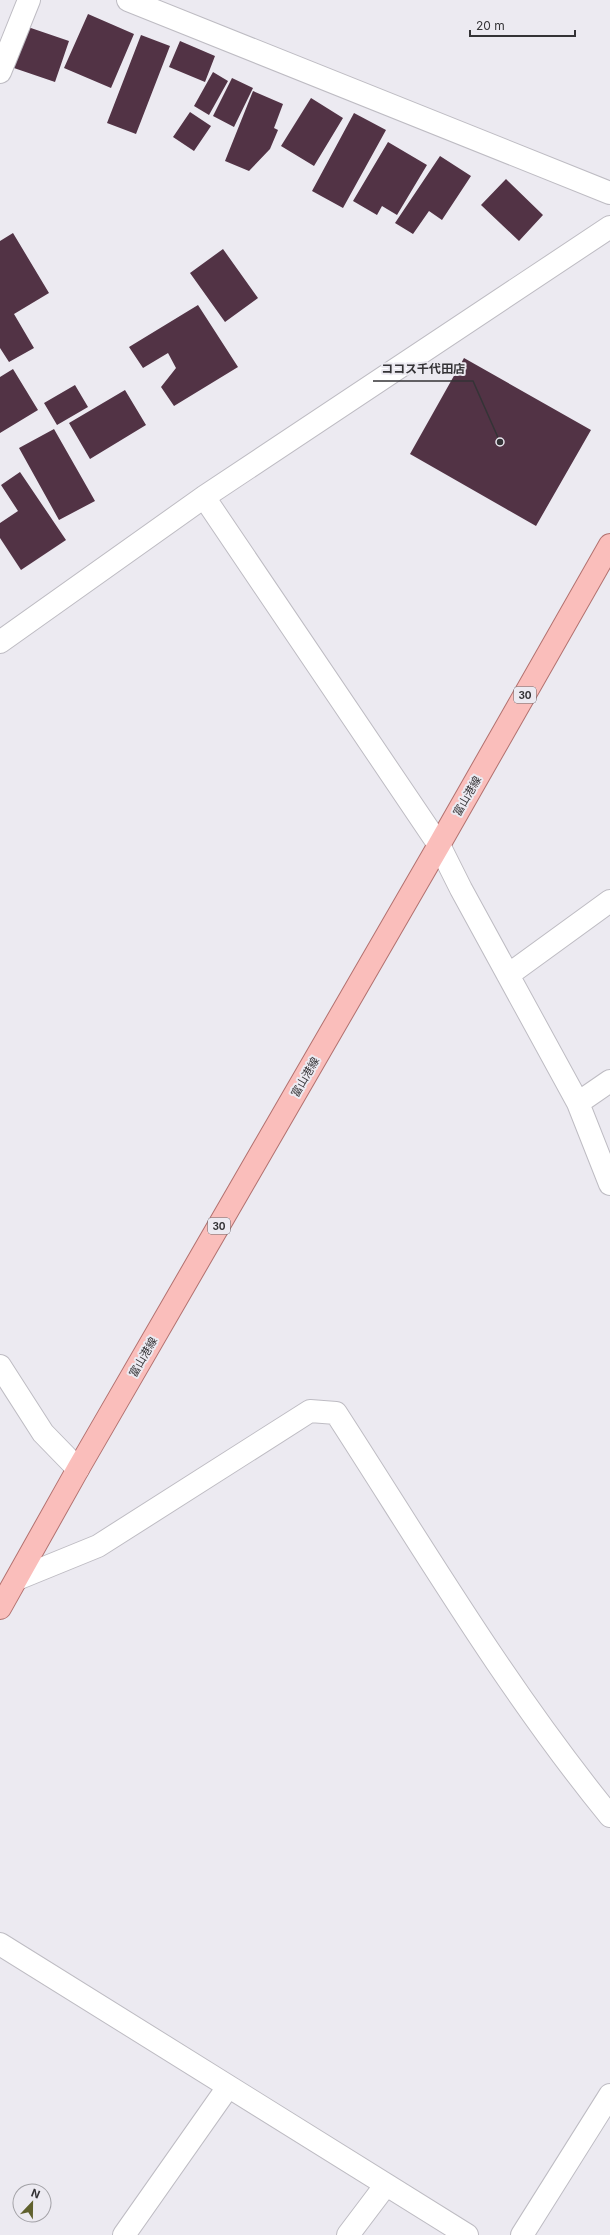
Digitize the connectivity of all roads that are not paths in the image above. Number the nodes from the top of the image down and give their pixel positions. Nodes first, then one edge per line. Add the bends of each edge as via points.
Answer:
1 (29, 0) edge
2 (128, 0) edge
3 (0, 72) edge
4 (610, 192) edge
5 (610, 227) edge
6 (204, 497) junction
7 (610, 545) edge
8 (0, 642) edge
9 (439, 845) junction
10 (610, 901) edge
11 (508, 975) junction
12 (610, 1081) edge
13 (578, 1103) junction
14 (610, 1184) edge
15 (0, 1366) edge
16 (78, 1469) junction
17 (17, 1579) junction
18 (0, 1608) edge
19 (610, 1816) edge
20 (0, 1944) edge
21 (228, 2087) junction
22 (610, 2095) edge
23 (385, 2186) junction
24 (124, 2235) edge
25 (348, 2235) edge
26 (467, 2235) edge
27 (522, 2235) edge

1 - 3 street
2 - 4 street
5 - 6 street
6 - 8 street
6 - 9 street
7 - 9 main road, 富山港線 / 30
9 - 11 street
9 - 16 main road, 富山港線 / 30
10 - 11 street
11 - 13 street
12 - 13 street
13 - 14 street
15 - 16 street via 43,1433
16 - 17 main road, 富山港線 / 30
17 - 18 main road, 富山港線 / 30
17 - 19 street via 98,1546 310,1411 336,1412 505,1676 584,1785
20 - 21 street
21 - 23 street
21 - 24 street
22 - 27 street
23 - 25 street
23 - 26 street

